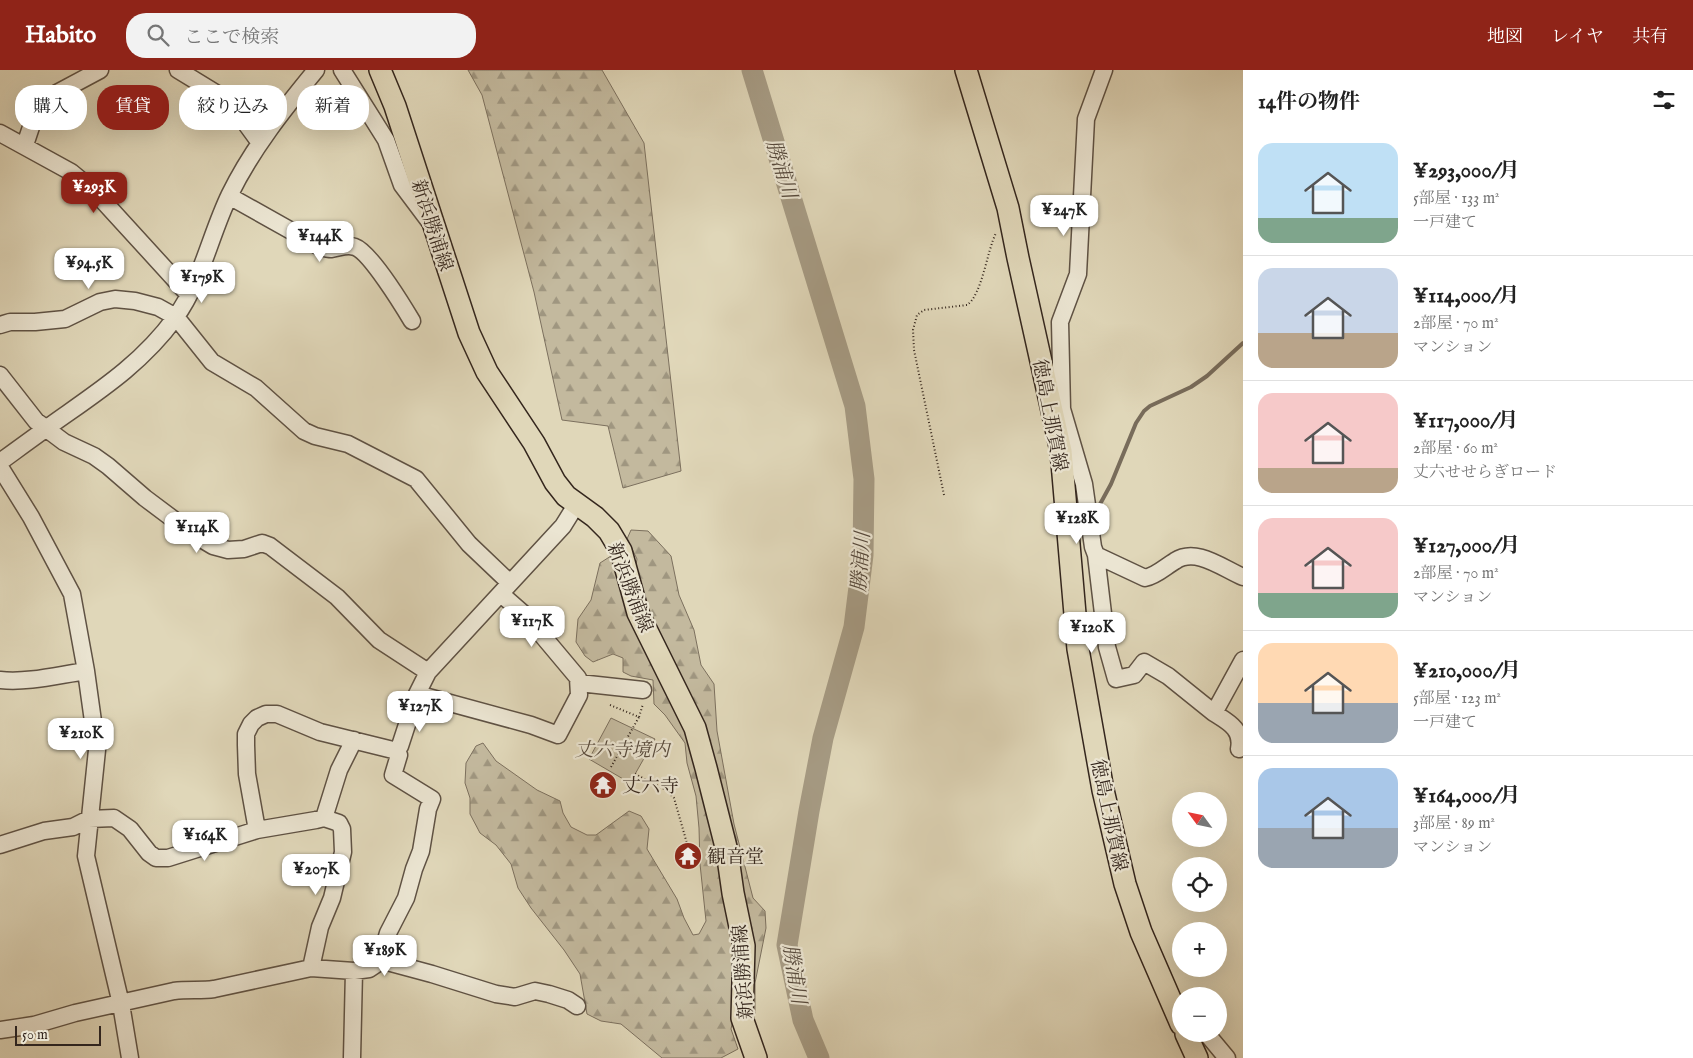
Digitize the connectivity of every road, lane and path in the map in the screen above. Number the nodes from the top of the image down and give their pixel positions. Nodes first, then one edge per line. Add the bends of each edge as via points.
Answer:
1 (100, 70) edge
2 (178, 70) edge
3 (316, 70) edge
4 (342, 70) edge
5 (380, 70) edge
6 (966, 70) edge
7 (1104, 70) edge
8 (0, 133) edge
9 (260, 143) junction
10 (25, 145) junction
11 (229, 196) junction
12 (1008, 208) junction
13 (433, 226) junction
14 (189, 295) junction
15 (176, 316) junction
16 (412, 321) dead end
17 (0, 325) edge
18 (0, 375) edge
19 (1058, 411) junction
20 (46, 429) junction
21 (0, 462) edge
22 (0, 467) edge
23 (944, 495) dead end
24 (576, 505) junction
25 (1096, 555) junction
26 (1243, 577) edge
27 (506, 589) junction
28 (1243, 660) edge
29 (86, 671) junction
30 (428, 672) junction
31 (0, 680) edge
32 (579, 689) junction
33 (644, 690) joint
34 (417, 694) junction
35 (610, 705) dead end
36 (1214, 713) junction
37 (639, 717) junction
38 (354, 740) junction
39 (1239, 749) dead end
40 (397, 751) junction
41 (611, 767) dead end
42 (635, 774) dead end
43 (324, 818) junction
44 (89, 819) junction
45 (257, 830) junction
46 (0, 845) edge
47 (688, 848) dead end
48 (380, 960) junction
49 (311, 968) junction
50 (354, 971) junction
51 (1172, 995) edge
52 (121, 1004) junction
53 (576, 1006) dead end
54 (0, 1030) edge
55 (1190, 1042) edge
56 (1214, 1042) edge
57 (130, 1058) edge
58 (352, 1058) edge
59 (756, 1058) edge
60 (1197, 1058) edge
61 (1227, 1058) edge

1 - 10 street via 57,93 34,122
2 - 9 street via 233,106
3 - 9 street
4 - 13 street via 386,140 402,185
5 - 13 main road, 新浜勝浦線
6 - 12 main road, 徳島上那賀線
7 - 19 street via 1086,119 1078,274 1060,322
8 - 10 street
9 - 11 street
10 - 14 street via 71,172 94,191
11 - 14 street
11 - 16 street via 320,247 355,247 364,253
12 - 19 main road, 徳島上那賀線
12 - 23 path via 990,244 973,301 967,305 924,310 917,316 912,330
13 - 24 main road, 新浜勝浦線 via 477,353 555,482
14 - 15 street
15 - 17 street via 135,300 115,299 100,302 65,319
15 - 20 street via 129,369
15 - 27 street via 212,362 256,388 304,430 348,444 416,480
18 - 20 street
19 - 25 street via 1084,484
19 - 51 main road, 徳島上那賀線 via 1078,649 1102,790 1125,884 1141,932
20 - 21 street
20 - 30 street via 64,442 94,456 145,498 213,546 228,550 262,543 270,546 337,597 379,640
22 - 29 street via 72,594
24 - 27 street via 563,526
24 - 59 main road, 新浜勝浦線 via 609,531 621,551 638,614 685,708 701,748 728,851 744,946 742,1018
25 - 26 street via 1145,578 1152,577 1183,556 1196,556
25 - 36 street via 1107,647 1116,679 1134,675 1144,662 1168,676
27 - 30 street
27 - 32 street via 578,678
28 - 36 street
29 - 31 street via 26,680
29 - 44 street via 97,750
30 - 34 street
32 - 33 street
32 - 34 street via 558,736 531,725
33 - 37 path
34 - 40 street
35 - 37 path
36 - 39 street via 1240,735
37 - 41 path
38 - 40 street
38 - 43 street via 339,770
38 - 45 street via 320,732 277,714 257,718 246,734 246,746 247,774
40 - 48 street via 399,755 392,774 432,799 421,851 406,898 388,933
42 - 47 path via 666,790 674,798
43 - 45 street
43 - 49 street via 339,823 343,852
44 - 45 street via 114,818 120,821 156,858 168,858
44 - 46 street via 74,827 44,831
44 - 52 street via 86,856
48 - 50 street via 369,969
48 - 53 street via 496,994 514,998 535,991 568,1000
49 - 50 street
49 - 52 street via 214,989 174,991
50 - 58 street
52 - 54 street via 75,1013 34,1026
52 - 57 street
55 - 60 main road
56 - 61 street

